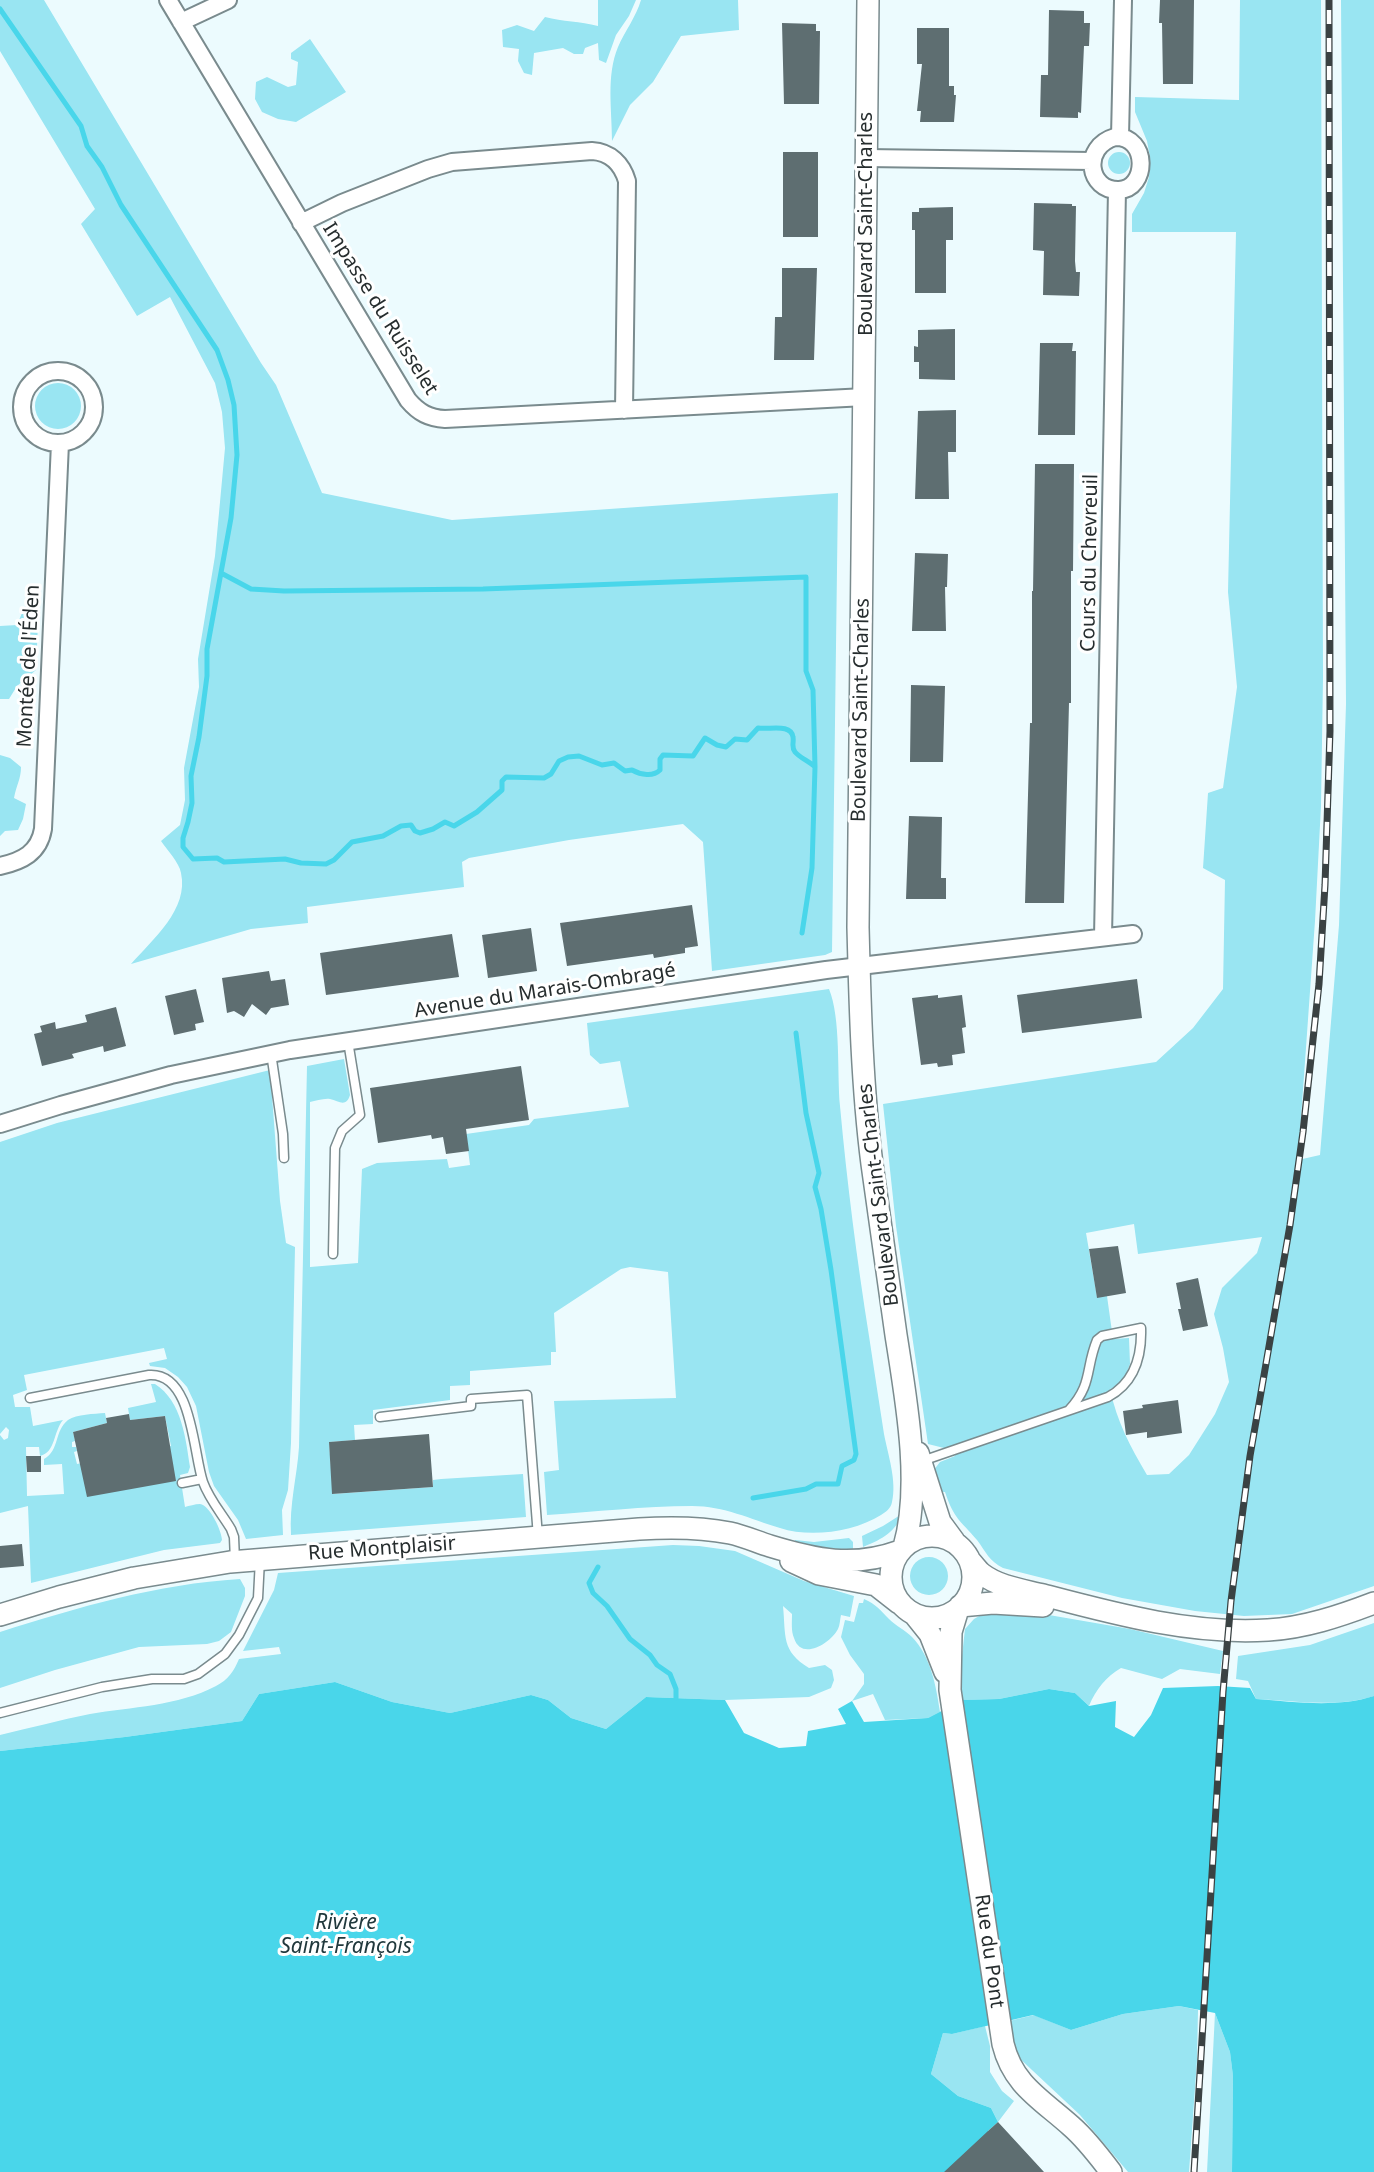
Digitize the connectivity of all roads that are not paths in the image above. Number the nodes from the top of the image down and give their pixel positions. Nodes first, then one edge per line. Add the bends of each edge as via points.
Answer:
1 (168, 0) edge
2 (228, 0) edge
3 (868, 0) edge
4 (1123, 0) edge
5 (181, 22) junction
6 (1120, 136) junction
7 (866, 159) junction
8 (1092, 161) junction
9 (1117, 190) junction
10 (301, 223) junction
11 (865, 397) junction
12 (624, 410) junction
13 (60, 443) junction
14 (0, 866) edge
15 (1133, 934) dead end
16 (1103, 937) junction
17 (859, 966) junction
18 (348, 1041) junction
19 (271, 1053) junction
20 (0, 1124) edge
21 (284, 1158) dead end
22 (333, 1254) dead end
23 (30, 1398) dead end
24 (1069, 1410) junction
25 (380, 1417) dead end
26 (916, 1463) junction
27 (202, 1479) junction
28 (182, 1484) dead end
29 (538, 1537) junction
30 (954, 1541) junction
31 (768, 1545) junction
32 (902, 1549) junction
33 (260, 1558) junction
34 (235, 1561) junction
35 (970, 1561) junction
36 (1374, 1603) edge
37 (959, 1607) junction
38 (909, 1610) junction
39 (1103, 1611) junction
40 (0, 1615) edge
41 (950, 1690) junction
42 (0, 1713) edge
43 (1111, 2172) edge

1 - 5 street, Impasse du Ruisselet
2 - 5 street
3 - 7 street, Boulevard Saint-Charles
4 - 6 street
5 - 10 street, Impasse du Ruisselet
6 - 8 street via 1099,145
6 - 9 street via 1138,150 1141,167 1133,183
7 - 8 street
7 - 11 street, Boulevard Saint-Charles
8 - 9 street via 1101,184
9 - 16 street, Cours du Chevreuil
10 - 12 street, Impasse du Ruisselet via 408,400 422,414 445,419
10 - 12 street via 323,210 452,162 606,153 624,173 627,191
11 - 12 street, Impasse du Ruisselet
11 - 17 street, Boulevard Saint-Charles
13 - 13 street via 48,442 27,427 21,403 32,380 55,370 77,375 92,393 94,404 89,426 82,435
13 - 14 street, Montée de l'Éden via 43,829 38,847 30,854
15 - 16 street, Avenue du Marais-Ombragé
16 - 17 street, Avenue du Marais-Ombragé
17 - 18 street, Avenue du Marais-Ombragé
17 - 26 street, Boulevard Saint-Charles via 872,1160
18 - 19 street, Avenue du Marais-Ombragé
18 - 22 lane via 360,1115 342,1131 335,1148
19 - 20 street, Avenue du Marais-Ombragé via 117,1089
19 - 21 lane
23 - 27 lane via 161,1376 185,1403
24 - 24 lane via 1122,1388 1135,1370 1142,1328 1097,1340 1086,1386
24 - 26 lane
25 - 29 lane via 471,1406 471,1399 527,1395
26 - 30 street, Boulevard Saint-Charles via 940,1522
26 - 32 street, Boulevard Saint-Charles
27 - 28 lane
27 - 34 lane via 231,1529
29 - 31 street, Rue Montplaisir via 677,1527 732,1534
29 - 33 street, Rue Montplaisir
30 - 32 street via 927,1536 914,1539
30 - 35 street
31 - 32 street, Rue Montplaisir via 843,1562 878,1559
31 - 38 street, Rue Montplaisir via 819,1574 876,1585
32 - 38 street via 893,1563 891,1584
33 - 34 street, Rue Montplaisir
33 - 42 lane via 258,1598 239,1635 225,1654 198,1674 102,1688
34 - 40 street, Rue Montplaisir via 123,1581
35 - 37 street via 973,1584
35 - 39 street via 982,1574 1000,1583
36 - 39 street via 1310,1624 1269,1630 1201,1628
37 - 38 street via 939,1617
37 - 39 street via 1013,1603
37 - 41 street via 951,1632
38 - 41 street via 930,1634
41 - 43 street, Rue du Pont via 1007,2060 1017,2076 1073,2127

